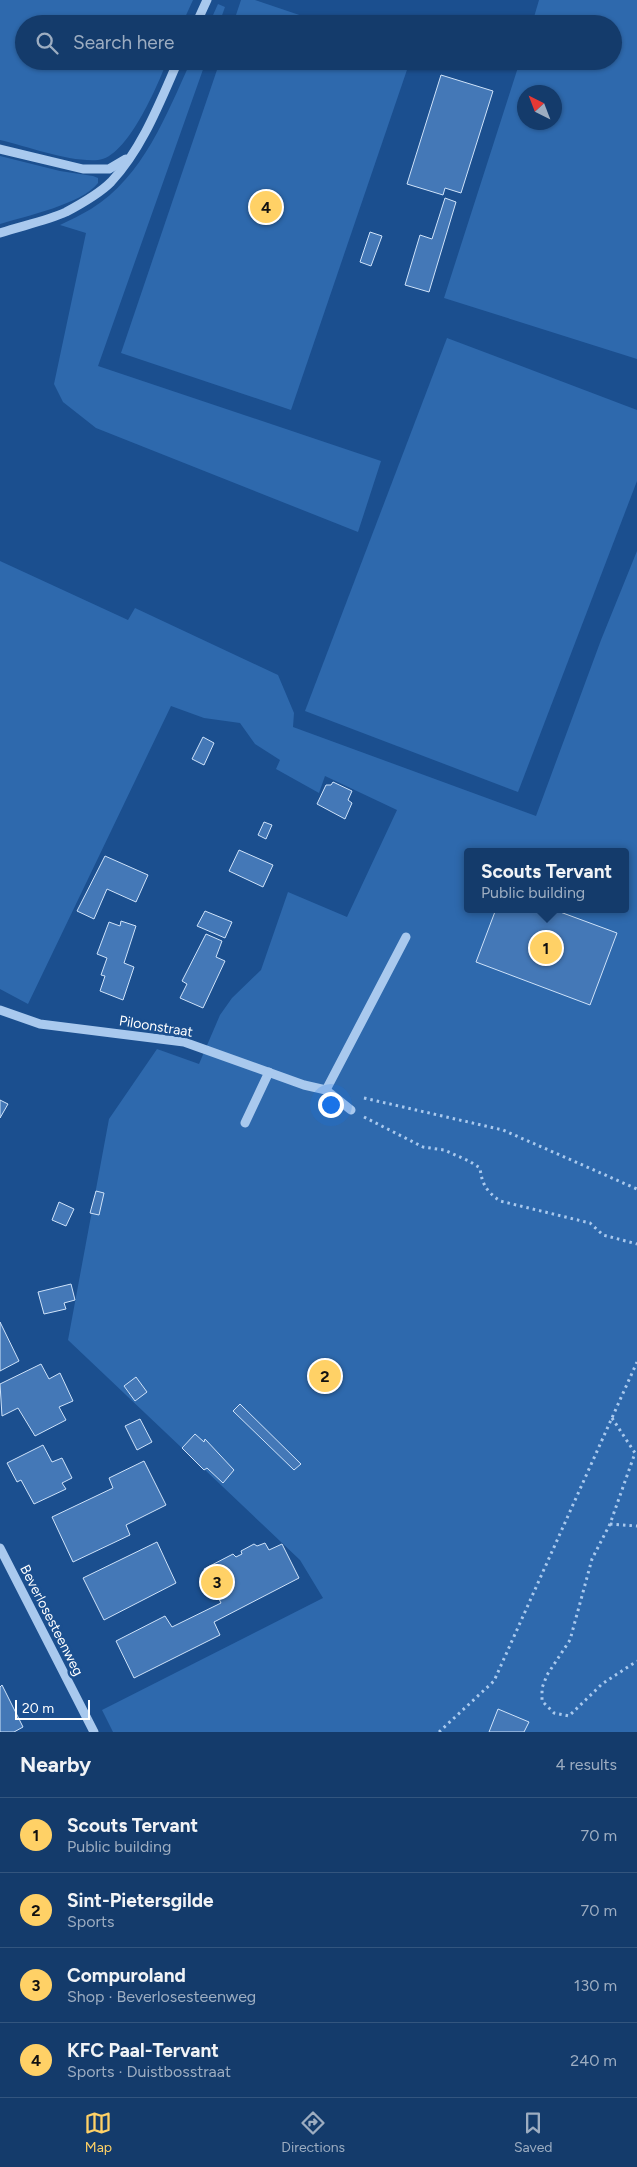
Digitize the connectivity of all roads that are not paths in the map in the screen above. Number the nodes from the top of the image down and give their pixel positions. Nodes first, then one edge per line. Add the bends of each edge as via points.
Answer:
1 (207, 0) edge
2 (200, 15) edge
3 (174, 70) edge
4 (0, 149) edge
5 (130, 156) junction
6 (0, 233) edge
7 (406, 937) dead end
8 (0, 1010) edge
9 (269, 1072) junction
10 (326, 1090) junction
11 (351, 1110) road end
12 (246, 1122) dead end
13 (0, 1548) edge
14 (94, 1732) edge

1 - 2 street
3 - 5 street
4 - 5 street via 83,169 109,169
5 - 6 street via 111,182 90,198 65,212
7 - 10 street
8 - 9 street, Piloonstraat via 40,1024 184,1042
9 - 10 street, Piloonstraat
9 - 12 street
10 - 11 street
13 - 14 street, Beverlosesteenweg

